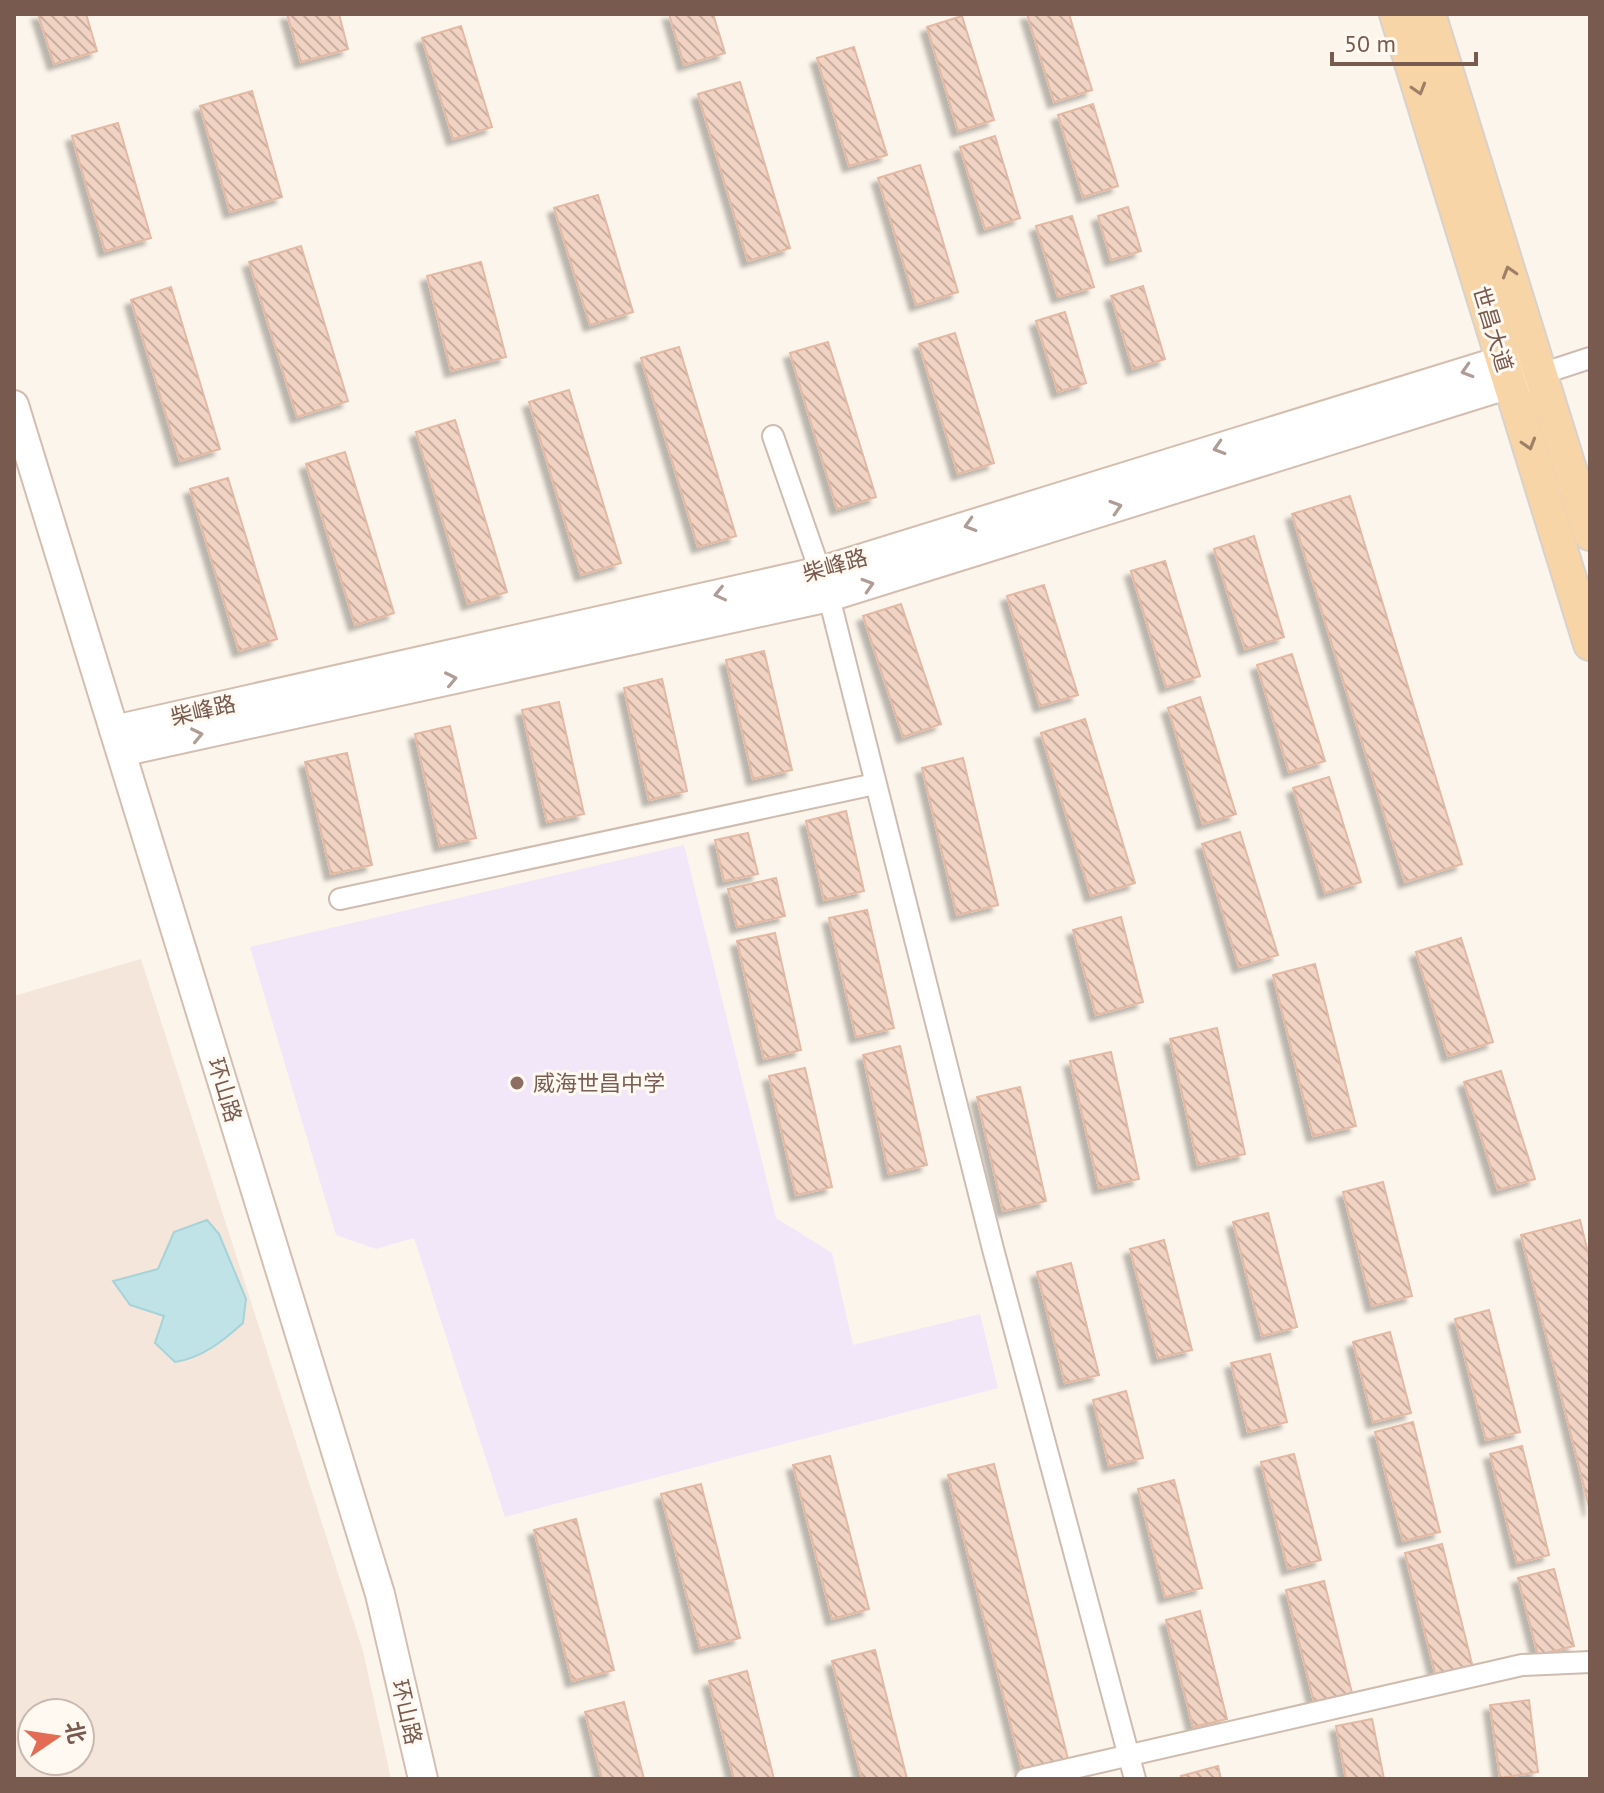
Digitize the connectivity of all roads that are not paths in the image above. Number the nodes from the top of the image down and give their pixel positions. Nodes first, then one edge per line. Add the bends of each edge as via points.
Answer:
1 (1396, 14) edge
2 (1429, 14) edge
3 (1590, 358) edge
4 (1506, 372) junction
5 (1541, 374) junction
6 (14, 405) edge
7 (773, 436) dead end
8 (1590, 534) edge
9 (825, 584) junction
10 (1590, 644) edge
11 (117, 741) junction
12 (875, 784) junction
13 (340, 899) dead end
14 (1590, 1662) edge
15 (1129, 1755) junction
16 (423, 1779) edge
17 (1026, 1779) edge
18 (1135, 1779) edge

1 -> 4 main road, 世昌大道
5 -> 2 main road, 世昌大道
3 - 5 street
4 - 5 street
4 - 9 street, 柴峰路
4 -> 10 main road, 世昌大道
5 - 8 main road, 世昌大道
6 - 11 street, 环山路
7 - 9 street
9 - 11 street, 柴峰路
9 - 12 street
11 - 16 street, 环山路 via 380,1594
12 - 13 street
12 - 15 street
14 - 15 street via 1522,1665
15 - 17 street
15 - 18 street

